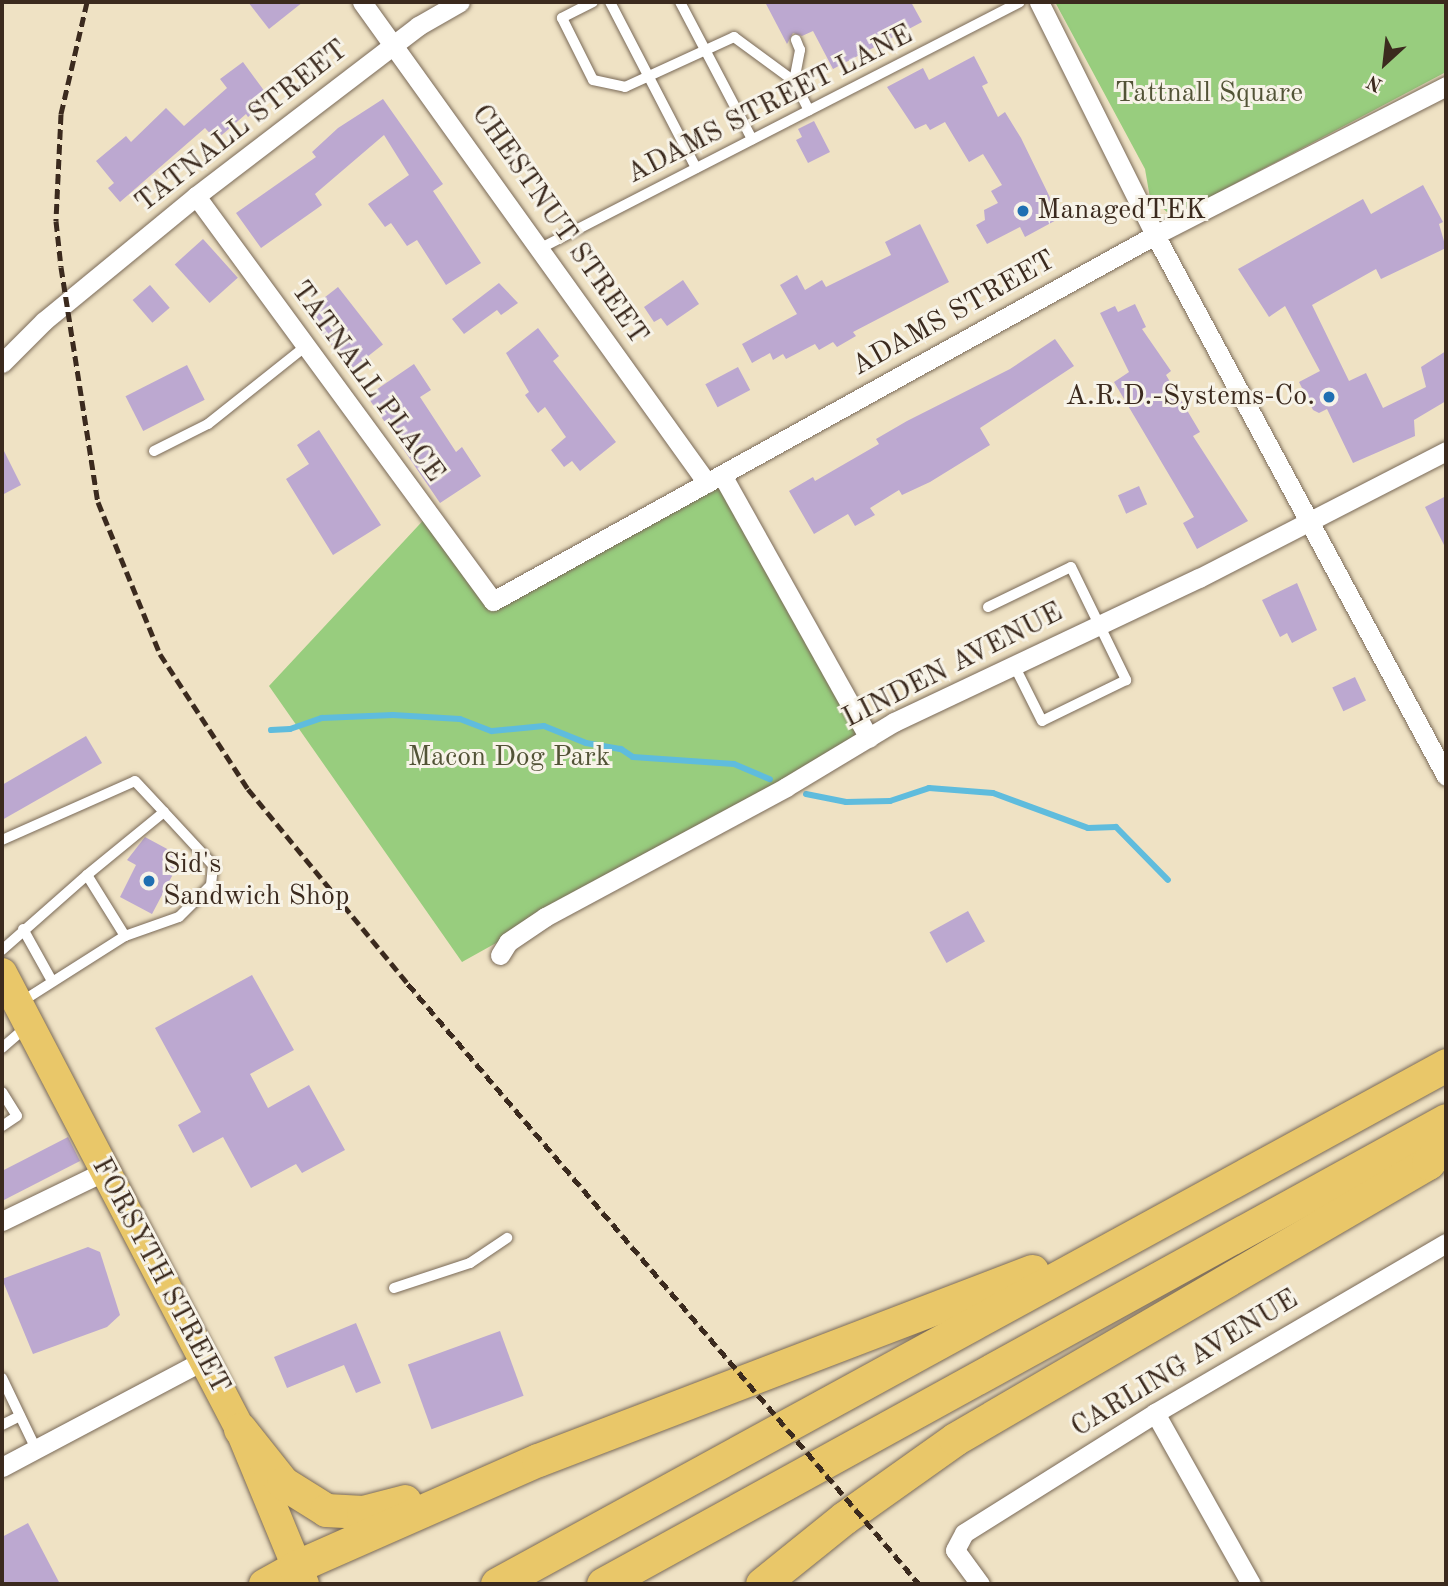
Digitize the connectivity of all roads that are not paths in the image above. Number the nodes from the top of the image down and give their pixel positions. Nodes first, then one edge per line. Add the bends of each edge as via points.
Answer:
1 (362, 2) edge
2 (460, 2) edge
3 (593, 2) edge
4 (610, 2) edge
5 (680, 2) edge
6 (1020, 2) edge
7 (1038, 2) edge
8 (796, 40) dead end
9 (396, 43) junction
10 (704, 48) junction
11 (648, 76) junction
12 (794, 81) junction
13 (1446, 86) edge
14 (809, 110) junction
15 (752, 139) junction
16 (696, 168) junction
17 (196, 196) junction
18 (1155, 235) junction
19 (541, 248) junction
20 (306, 346) junction
21 (2, 363) edge
22 (154, 451) dead end
23 (1446, 451) edge
24 (714, 479) junction
25 (1307, 523) junction
26 (493, 601) joint
27 (988, 607) dead end
28 (1099, 625) junction
29 (1014, 665) junction
30 (869, 738) junction
31 (1446, 776) edge
32 (164, 812) junction
33 (2, 840) edge
34 (87, 876) junction
35 (23, 929) junction
36 (125, 936) junction
37 (2, 950) edge
38 (500, 954) dead end
39 (2, 973) edge
40 (52, 981) junction
41 (24, 1014) junction
42 (2, 1048) edge
43 (1446, 1065) edge
44 (2, 1091) edge
45 (1446, 1120) edge
46 (2, 1126) edge
47 (1446, 1142) edge
48 (106, 1171) junction
49 (2, 1221) edge
50 (508, 1238) dead end
51 (1120, 1240) junction
52 (1446, 1243) edge
53 (394, 1288) dead end
54 (204, 1360) junction
55 (2, 1378) edge
56 (1155, 1413) junction
57 (20, 1416) junction
58 (2, 1425) edge
59 (240, 1429) junction
60 (36, 1449) junction
61 (538, 1460) junction
62 (2, 1467) edge
63 (300, 1576) edge
64 (264, 1584) edge
65 (497, 1584) edge
66 (603, 1584) edge
67 (762, 1584) edge
68 (980, 1584) edge
69 (1251, 1584) edge

1 - 9 street, CHESTNUT STREET
2 - 9 street, TATNALL STREET
3 - 11 lane via 562,19 593,80 625,87
4 - 11 lane
5 - 10 lane
6 - 14 lane, ADAMS STREET LANE
7 - 18 street
8 - 12 lane via 800,50
9 - 17 street, TATNALL STREET
9 - 19 street, CHESTNUT STREET
10 - 11 lane
10 - 12 lane via 734,37
10 - 15 lane
11 - 16 lane
12 - 14 lane
13 - 18 street, ADAMS STREET
14 - 15 lane, ADAMS STREET LANE
15 - 16 lane, ADAMS STREET LANE
16 - 19 lane, ADAMS STREET LANE
17 - 20 street, TATNALL PLACE
17 - 21 street, TATNALL STREET via 65,304
18 - 24 street, ADAMS STREET
18 - 25 street
19 - 24 street, CHESTNUT STREET
20 - 22 lane via 208,424
20 - 26 street, TATNALL PLACE
23 - 25 street, LINDEN AVENUE
24 - 26 street, ADAMS STREET
24 - 30 street, CHESTNUT STREET
25 - 28 street, LINDEN AVENUE
25 - 31 street
27 - 28 lane via 1070,567
28 - 29 street, LINDEN AVENUE
28 - 29 lane via 1126,680 1042,721
29 - 30 street, LINDEN AVENUE
30 - 38 street, LINDEN AVENUE via 545,917 508,942
32 - 33 lane via 135,781
32 - 34 lane
32 - 36 lane via 213,866 211,885 179,917
34 - 35 lane
34 - 36 lane
35 - 37 lane
35 - 40 lane
36 - 40 lane
39 - 41 main road, FORSYTH STREET
40 - 41 lane
41 - 42 lane
41 - 48 main road, FORSYTH STREET
43 - 51 highway
44 - 46 lane via 17,1116
45 - 66 highway
47 - 67 highway via 1428,1163 955,1439 844,1518
48 - 49 street
48 - 54 main road, FORSYTH STREET
50 - 53 lane via 470,1263
51 - 61 highway via 962,1295
51 - 65 highway
52 - 56 street, CARLING AVENUE
54 - 59 main road, FORSYTH STREET
54 - 60 street
55 - 57 lane
56 - 68 street, CARLING AVENUE via 957,1540 955,1550
56 - 69 street
57 - 58 lane
57 - 60 lane
59 - 61 highway via 297,1496 344,1514 382,1508
59 - 63 main road, FORSYTH STREET
60 - 62 street
61 - 63 highway
63 - 64 main road

